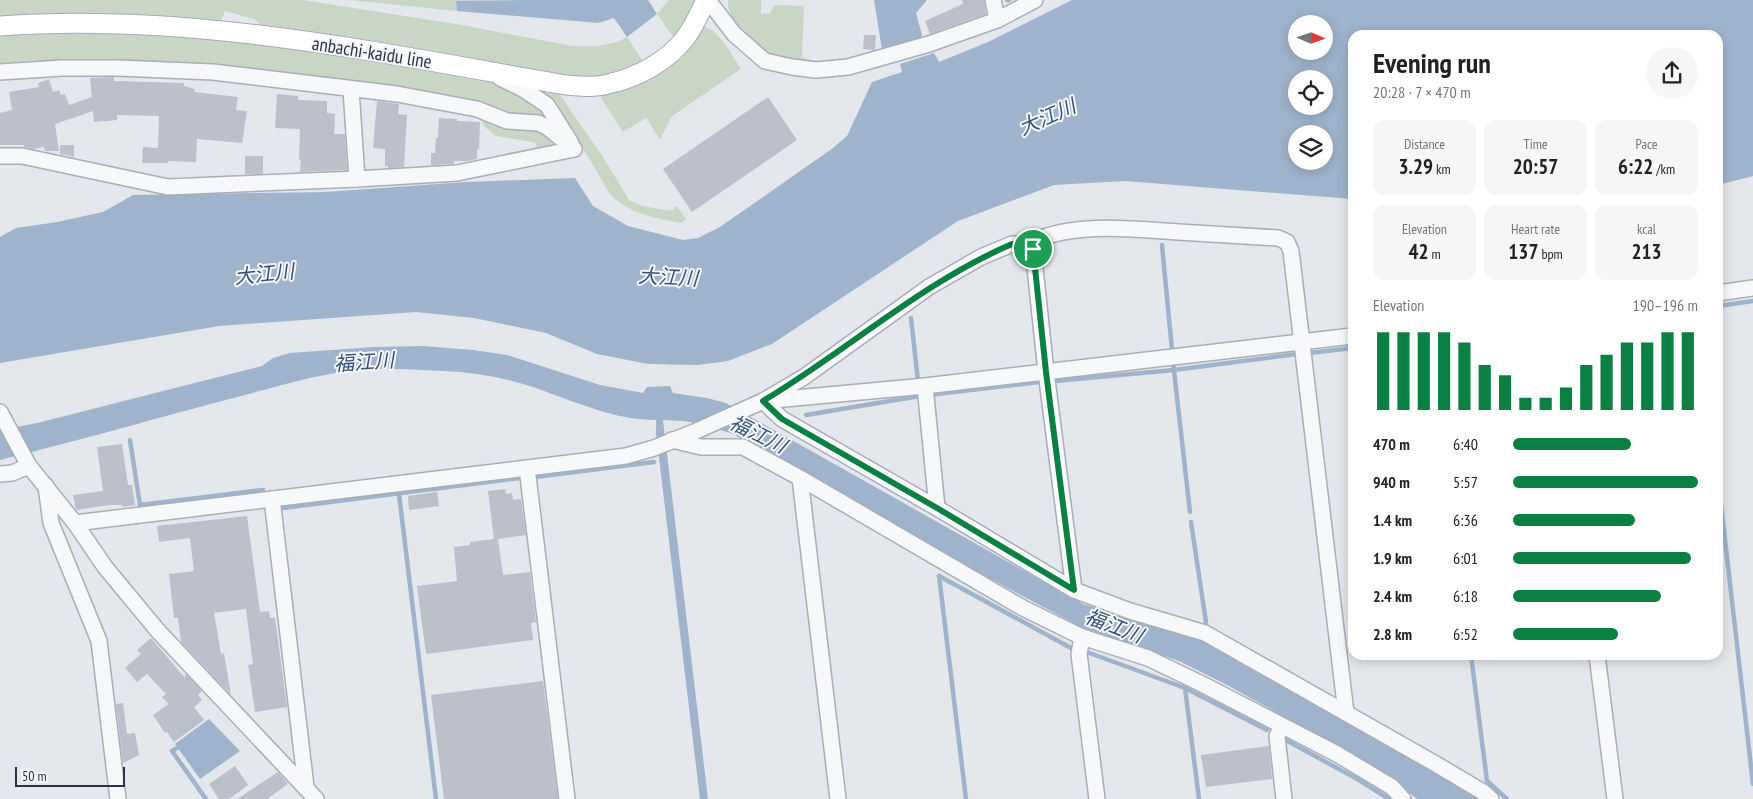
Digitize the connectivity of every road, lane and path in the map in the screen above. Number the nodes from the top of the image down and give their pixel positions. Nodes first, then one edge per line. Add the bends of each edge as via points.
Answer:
1 (707, 0) edge
2 (993, 0) edge
3 (1035, 0) edge
4 (997, 20) junction
5 (0, 26) edge
6 (0, 72) edge
7 (488, 72) junction
8 (351, 89) junction
9 (574, 149) junction
10 (0, 156) edge
11 (357, 179) junction
12 (1033, 249) junction
13 (1753, 288) edge
14 (1723, 292) edge
15 (1348, 336) edge
16 (1301, 341) junction
17 (1046, 372) junction
18 (925, 392) junction
19 (757, 403) junction
20 (1, 414) edge
21 (670, 441) junction
22 (30, 466) junction
23 (527, 468) junction
24 (0, 474) edge
25 (800, 478) junction
26 (46, 486) junction
27 (272, 499) junction
28 (937, 508) junction
29 (75, 523) junction
30 (1074, 590) junction
31 (1082, 637) junction
32 (1598, 660) edge
33 (1346, 713) junction
34 (1282, 726) junction
35 (306, 788) junction
36 (118, 799) edge
37 (316, 799) edge
38 (567, 799) edge
39 (838, 799) edge
40 (1097, 799) edge
41 (1284, 799) edge
42 (1403, 799) edge
43 (1491, 799) edge
44 (1615, 799) edge

1 - 4 street via 734,34 765,61 816,70 848,67 890,56
1 - 7 main road, anbachi-kaidu line via 686,37 673,51 658,63 626,79 588,87
2 - 4 street
3 - 4 street
5 - 7 main road, anbachi-kaidu line via 172,26 326,44
6 - 8 street via 109,68 203,72
7 - 9 street via 547,104
8 - 9 street via 477,108 507,121 538,124 547,127
8 - 11 street
9 - 11 street via 457,174
10 - 11 street via 22,156 168,187
12 - 16 street via 1034,241 1048,235 1090,230 1136,229 1278,238 1287,242 1291,251
12 - 17 street
12 - 19 street via 1026,244 1012,244 981,257 930,287 804,377
13 - 14 street
15 - 16 street
16 - 17 street
16 - 33 street
17 - 18 street
17 - 30 street
18 - 19 street
18 - 28 street
19 - 21 street
19 - 28 street
20 - 22 street
21 - 23 street via 626,456
21 - 25 street via 701,448 743,448
22 - 24 street
22 - 26 street
23 - 27 street
23 - 38 street
25 - 31 street via 1023,608
25 - 39 street
26 - 29 street
26 - 36 street via 51,523 99,641
27 - 29 street
27 - 35 street
28 - 30 street
29 - 35 street via 105,567 158,631
30 - 33 street via 1205,633
31 - 34 street via 1148,658
31 - 40 street via 1079,654
32 - 44 street
33 - 43 street
34 - 41 street via 1277,736
34 - 42 street via 1337,754 1392,788
35 - 37 street

